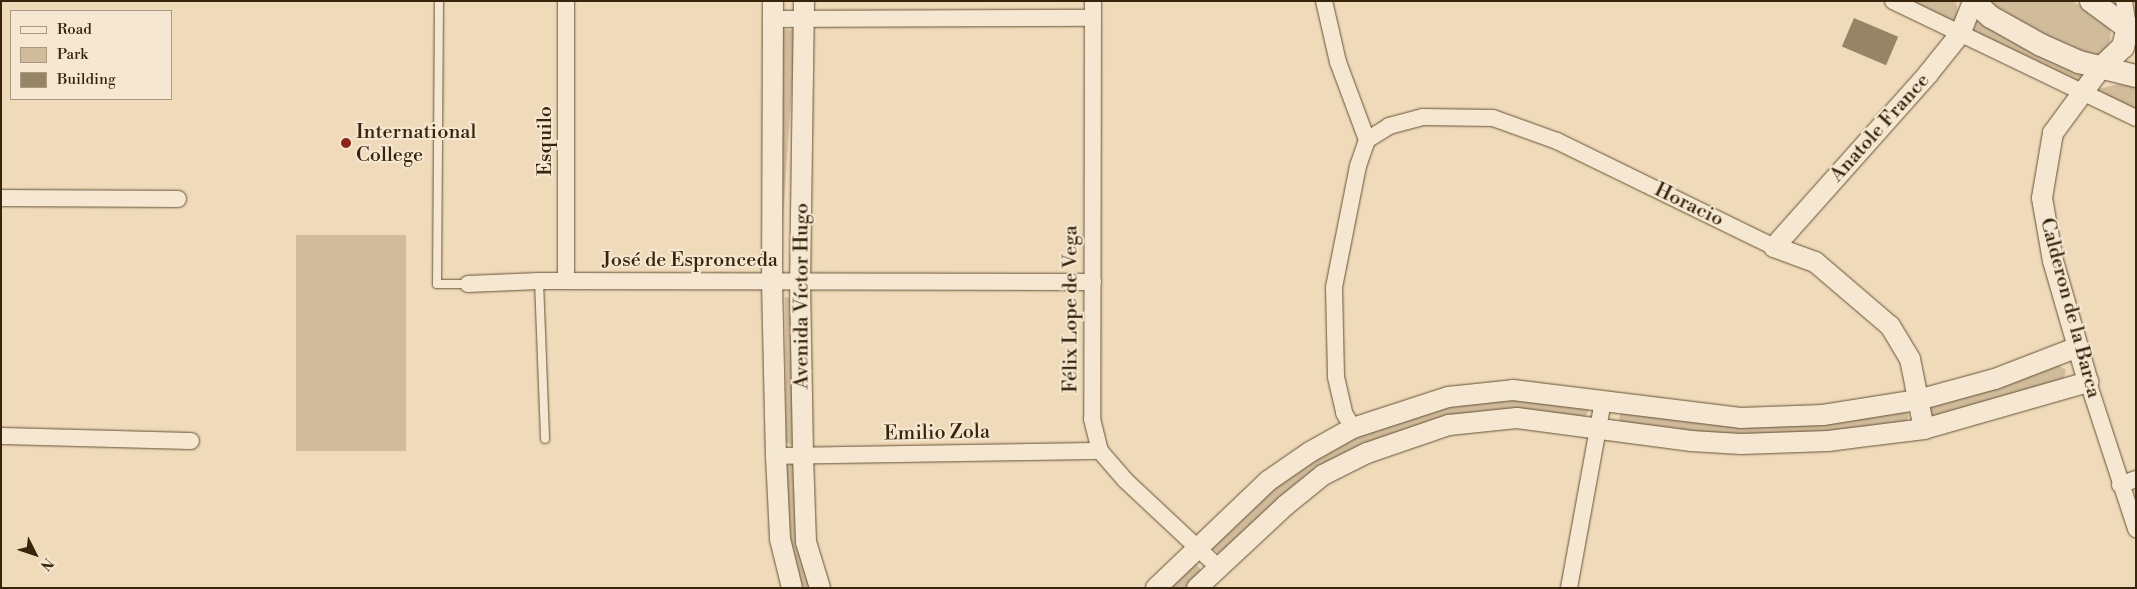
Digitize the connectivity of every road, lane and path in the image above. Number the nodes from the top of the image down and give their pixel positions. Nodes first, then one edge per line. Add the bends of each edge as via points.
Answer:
1 (440, 1) edge
2 (566, 1) edge
3 (1093, 1) edge
4 (1324, 1) edge
5 (1893, 1) edge
6 (1973, 1) edge
7 (2091, 1) edge
8 (2124, 1) edge
9 (773, 10) edge
10 (804, 11) edge
11 (1093, 18) junction
12 (2132, 31) edge
13 (1960, 34) junction
14 (2101, 68) junction
15 (2136, 76) edge
16 (2081, 92) junction
17 (2136, 118) edge
18 (1367, 140) junction
19 (1, 198) edge
20 (178, 199) dead end
21 (1774, 246) junction
22 (539, 282) junction
23 (566, 282) junction
24 (772, 282) junction
25 (800, 282) junction
26 (1093, 282) junction
27 (468, 284) joint
28 (2078, 347) junction
29 (2088, 382) junction
30 (1918, 400) junction
31 (1603, 401) junction
32 (1599, 427) junction
33 (1353, 428) junction
34 (1924, 429) junction
35 (1, 436) edge
36 (545, 439) dead end
37 (191, 442) dead end
38 (1100, 451) junction
39 (776, 456) junction
40 (803, 456) junction
41 (2136, 479) edge
42 (2120, 485) junction
43 (2136, 529) edge
44 (1198, 545) junction
45 (1218, 567) junction
46 (792, 588) edge
47 (820, 588) edge
48 (1156, 588) edge
49 (1197, 588) edge
50 (1569, 588) edge

1 - 27 lane via 437,284
2 - 23 street, Esquilo
3 - 11 street, Félix Lope de Vega
4 - 18 street via 1338,62
5 - 13 street
6 - 13 street, Anatole France
6 - 14 main road via 2016,32 2079,62
7 - 12 main road
8 - 12 street
9 - 10 street
9 - 24 street, Avenida Víctor Hugo
10 - 11 street
10 - 25 street, Avenida Víctor Hugo
11 - 26 street, Félix Lope de Vega
12 - 14 main road via 2123,47
13 - 16 street
13 - 21 street, Anatole France
14 - 15 main road
14 - 16 street, Calderon de la Barca
16 - 17 street
16 - 28 street, Calderon de la Barca via 2053,134 2042,198 2053,261
18 - 21 street, Horacio via 1389,126 1423,117 1493,118 1557,141
18 - 33 street via 1358,166 1334,287 1336,376 1344,414
19 - 20 street
21 - 30 street, Horacio via 1815,262 1890,326 1910,359
22 - 23 street, José de Espronceda
22 - 27 street, José de Espronceda
22 - 36 lane
23 - 24 street, José de Espronceda
24 - 25 street, José de Espronceda
24 - 39 street, Avenida Víctor Hugo
25 - 26 street, José de Espronceda
25 - 40 street, Avenida Víctor Hugo
26 - 38 street, Félix Lope de Vega via 1092,418
28 - 29 street, Calderon de la Barca
28 - 30 street via 1995,379
29 - 34 street
29 - 42 street, Calderon de la Barca
30 - 31 street via 1823,415 1740,418
30 - 34 street, Horacio
31 - 32 street
31 - 33 street via 1513,390 1479,392 1405,409
32 - 34 street via 1664,438 1741,444 1828,441
32 - 45 street via 1517,418 1482,420 1450,425 1367,453 1323,475
32 - 50 street
33 - 44 street via 1268,481
35 - 37 street
38 - 40 street, Emilio Zola
38 - 44 street, Félix Lope de Vega via 1124,480
39 - 40 street, Emilio Zola
39 - 46 street, Avenida Víctor Hugo via 780,539
40 - 47 street, Avenida Víctor Hugo via 806,542
41 - 42 street
42 - 43 street, Calderon de la Barca
44 - 45 street, Félix Lope de Vega
44 - 48 street
45 - 49 street

